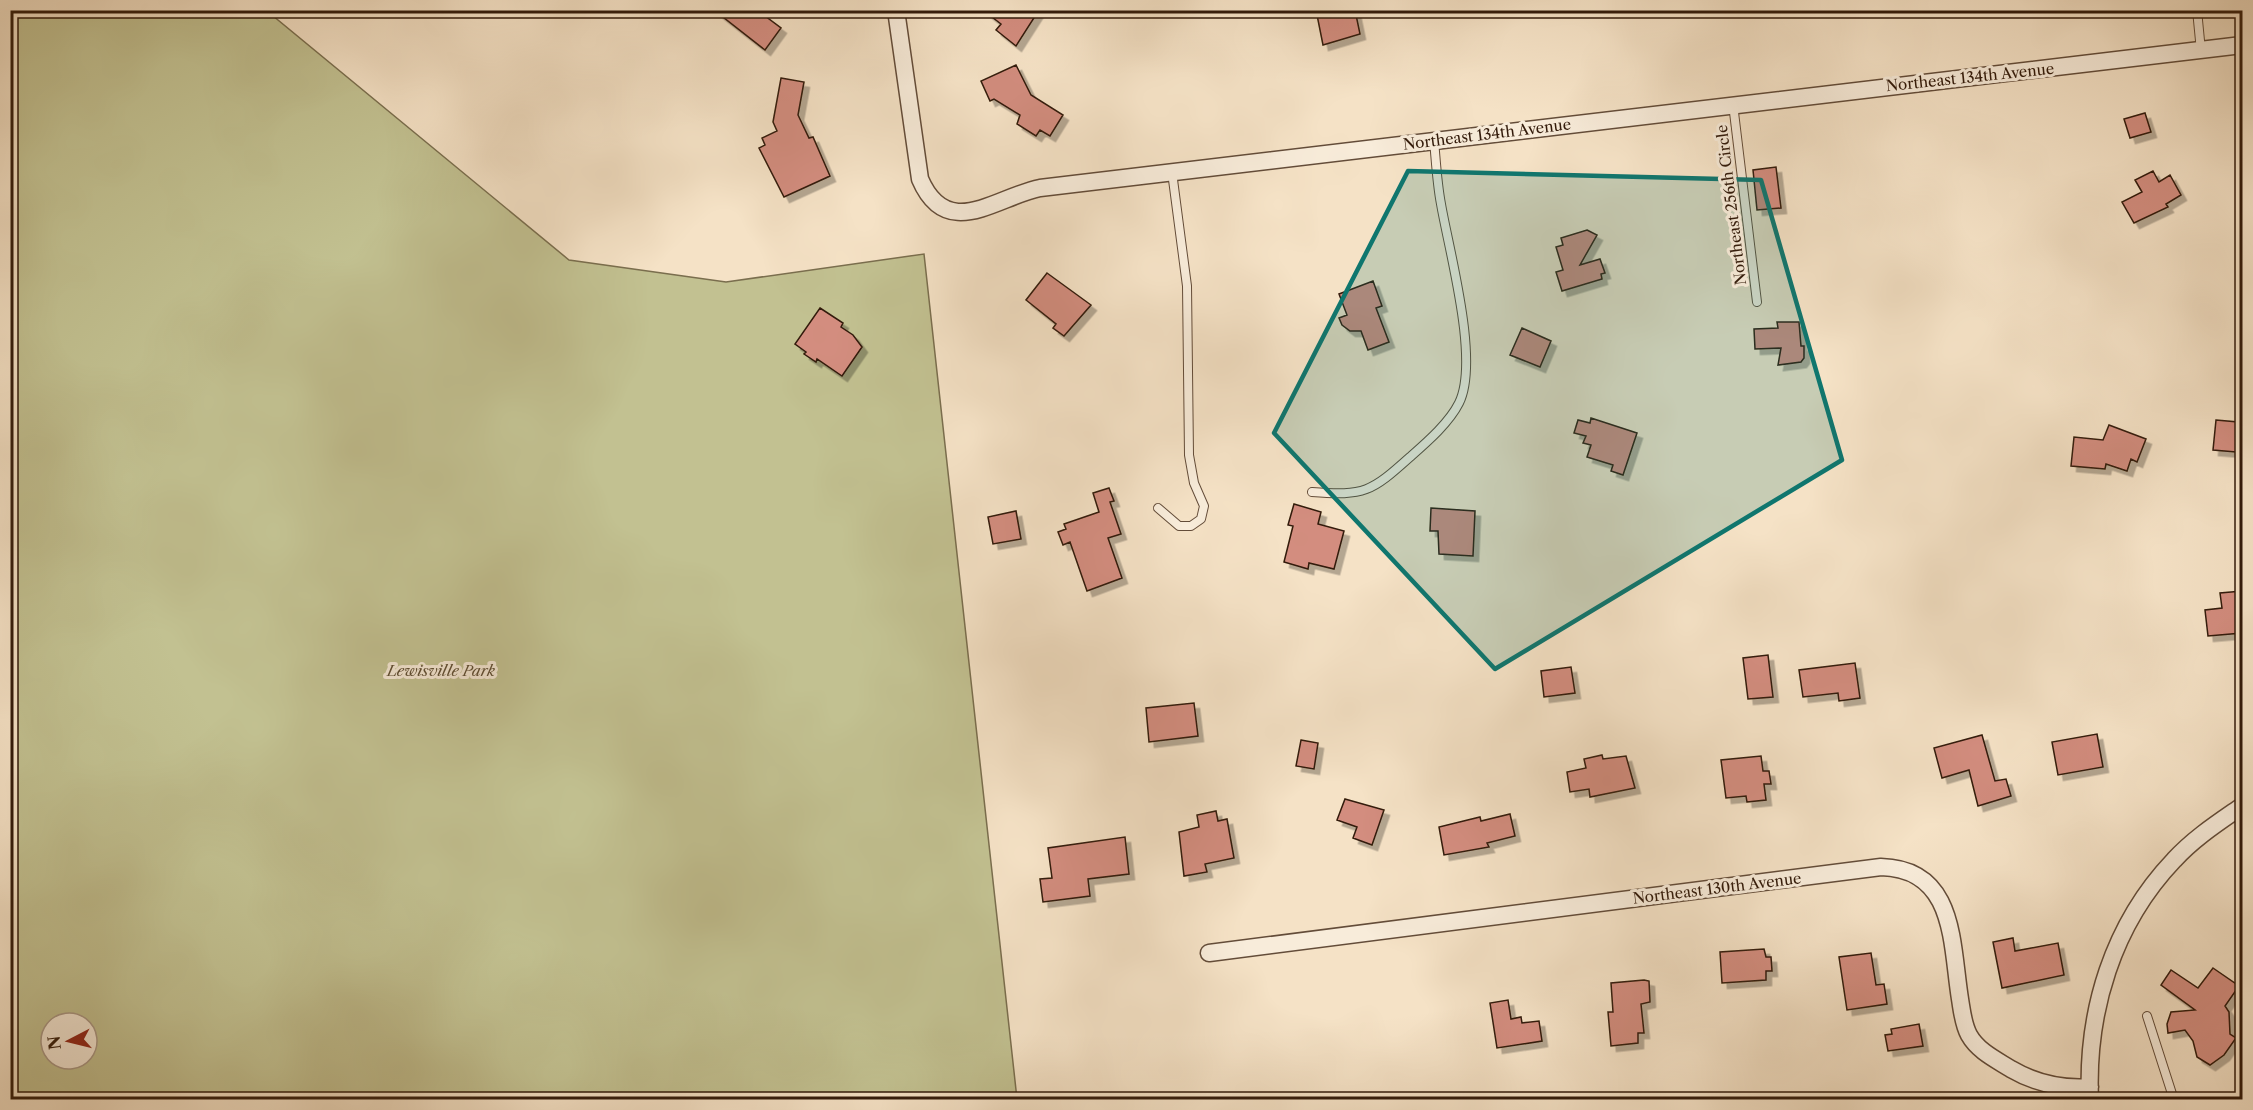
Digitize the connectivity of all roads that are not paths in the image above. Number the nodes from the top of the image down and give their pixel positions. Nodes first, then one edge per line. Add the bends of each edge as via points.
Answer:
1 (896, 10) edge
2 (2198, 10) edge
3 (2242, 45) edge
4 (2201, 51) junction
5 (1733, 104) junction
6 (1434, 140) junction
7 (1172, 172) junction
8 (1756, 302) dead end
9 (1312, 492) dead end
10 (1158, 508) dead end
11 (2242, 810) edge
12 (1209, 954) dead end
13 (2147, 1016) dead end
14 (2090, 1093) edge
15 (2174, 1100) edge

1 - 7 street, Northeast 134th Avenue via 920,179 933,200 943,207 954,212 977,212 1024,191
2 - 4 lane
3 - 4 street, Northeast 134th Avenue
4 - 5 street, Northeast 134th Avenue
5 - 6 street, Northeast 134th Avenue
5 - 8 lane, Northeast 256th Circle
6 - 7 street, Northeast 134th Avenue
6 - 9 lane via 1441,202 1460,297 1466,378 1459,403 1431,438 1379,484 1348,495
7 - 10 lane via 1187,286 1189,454 1194,483 1204,506 1201,519 1179,526
11 - 14 street via 2202,834 2174,860 2150,889 2112,954 2093,1035
12 - 14 street, Northeast 130th Avenue via 1896,867 1924,879 1943,903 1963,1022 1973,1042 1984,1053 2029,1078
13 - 15 lane

